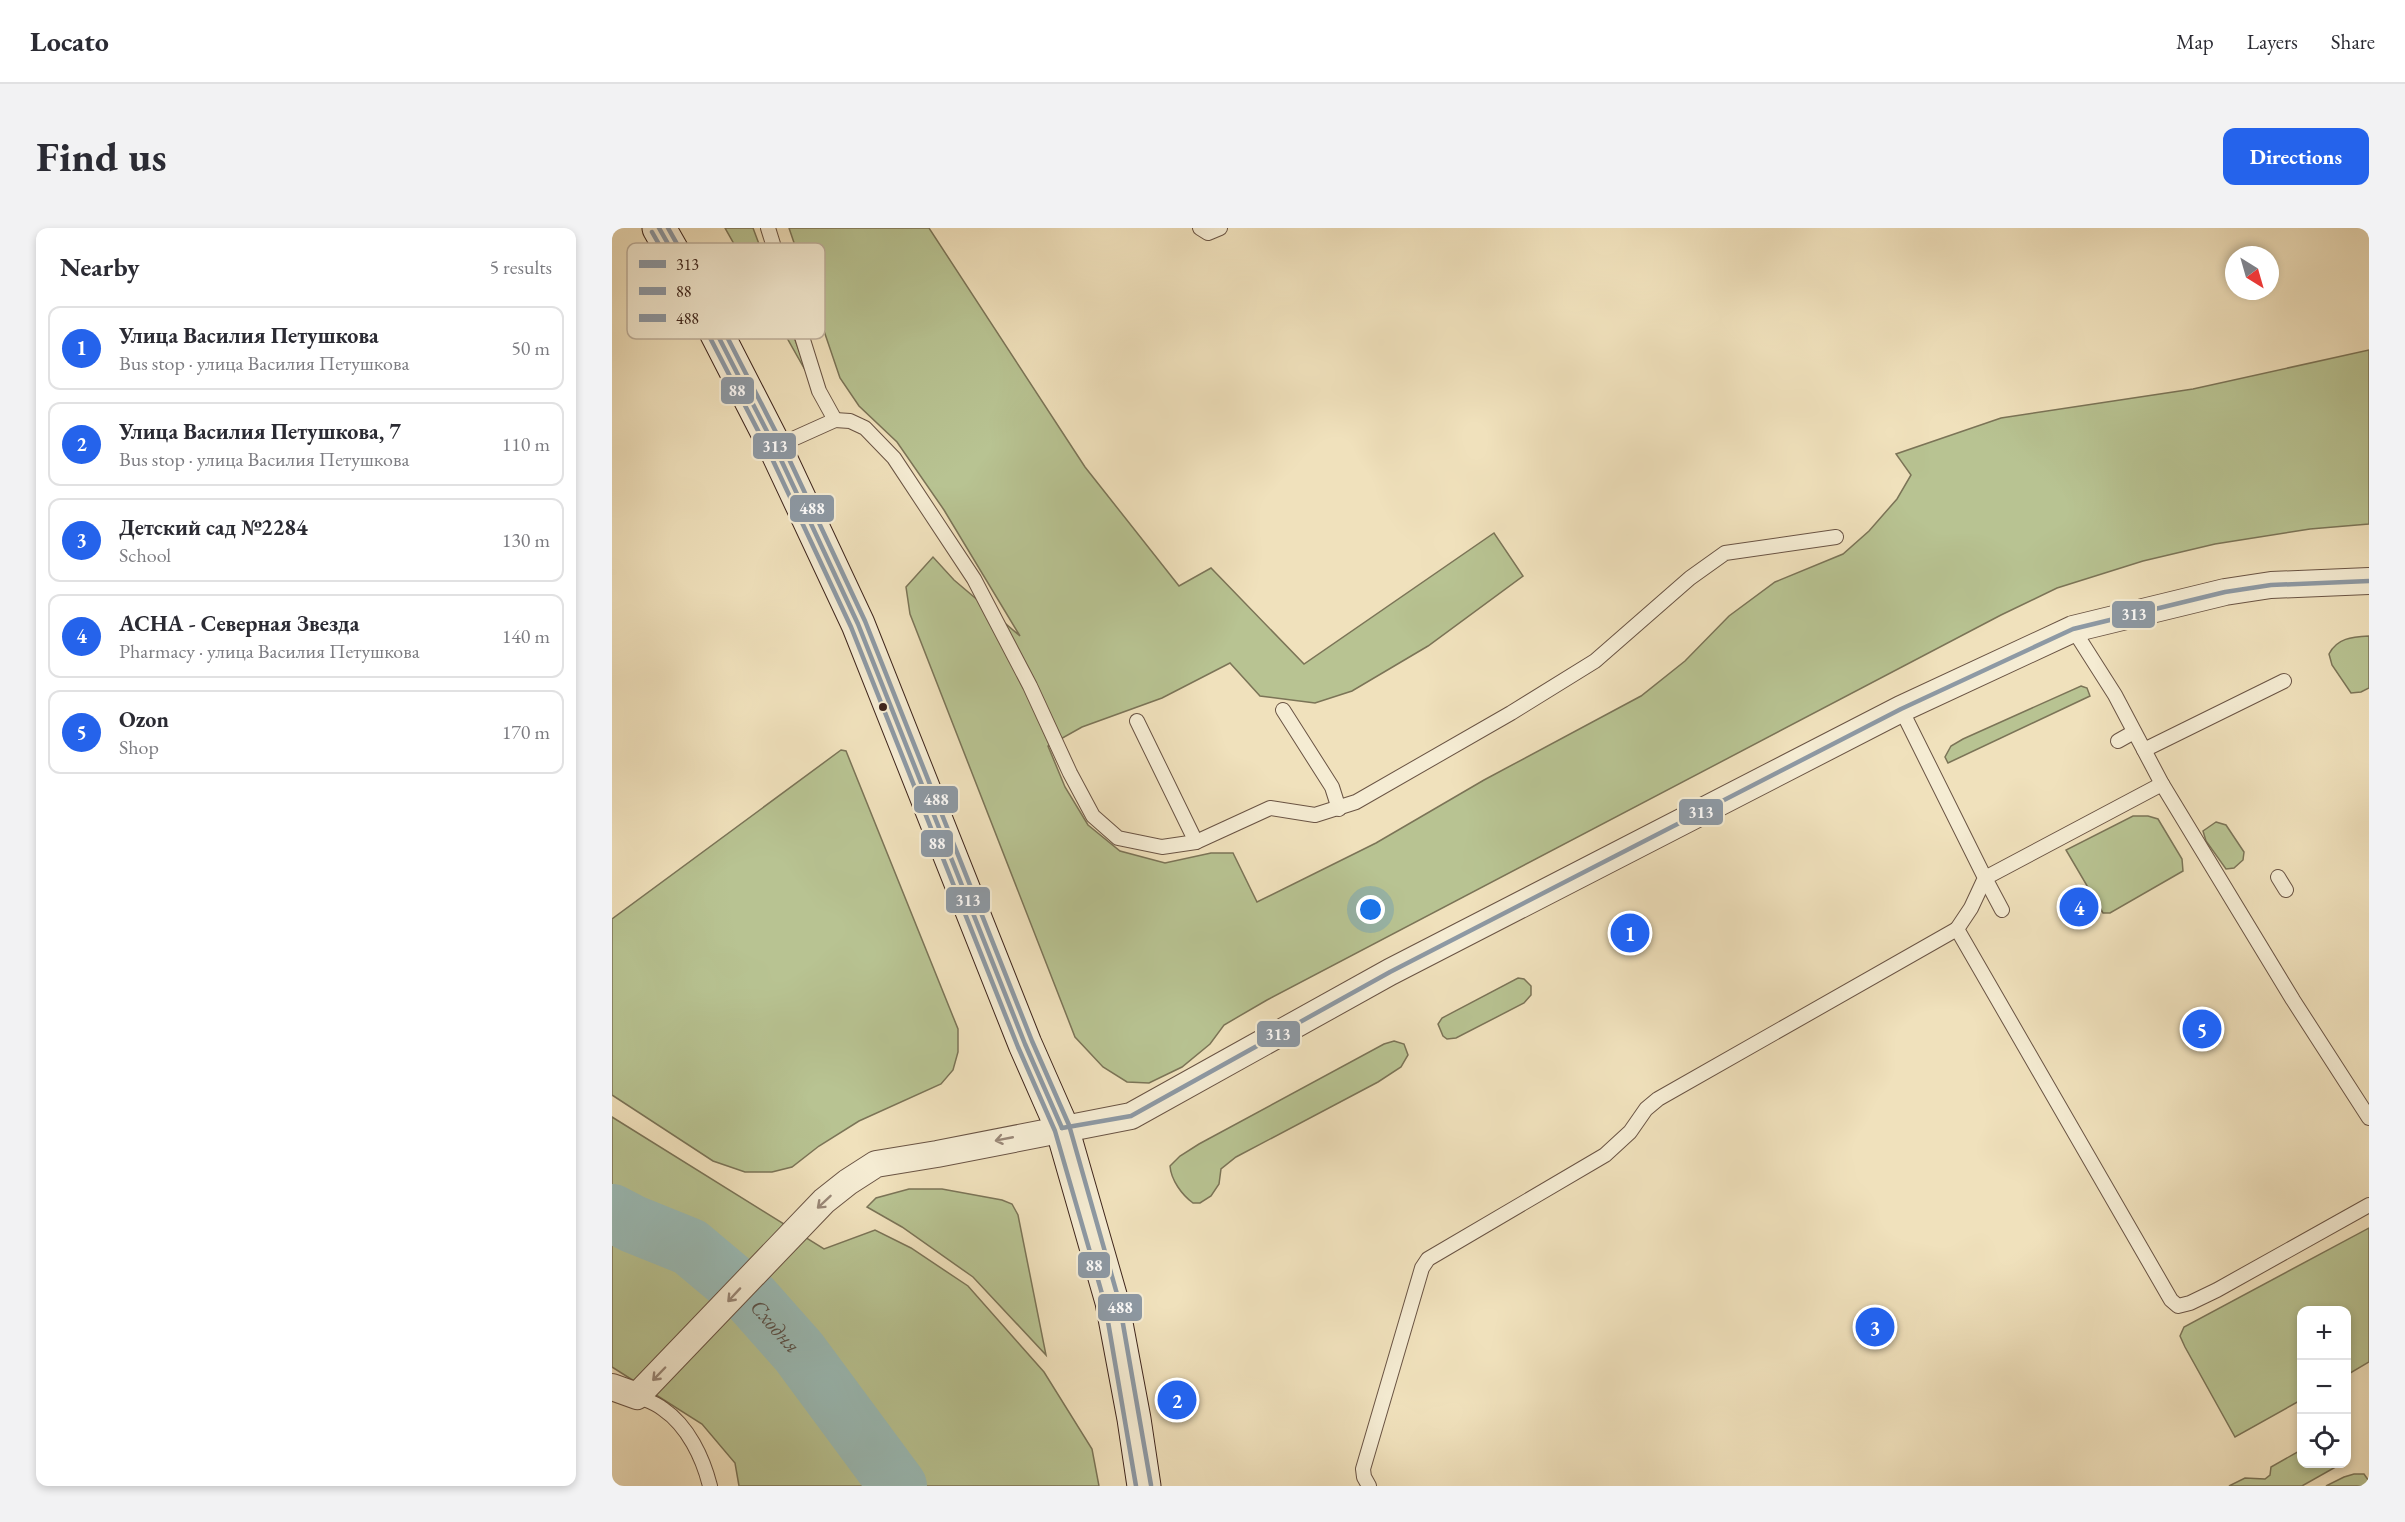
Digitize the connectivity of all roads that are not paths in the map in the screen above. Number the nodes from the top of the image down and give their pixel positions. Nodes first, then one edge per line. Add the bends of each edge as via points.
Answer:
1 (659, 228) edge
2 (768, 228) edge
3 (1200, 228) edge
4 (1220, 228) edge
5 (668, 243) edge
6 (773, 243) edge
7 (720, 339) edge
8 (803, 339) edge
9 (835, 420) junction
10 (775, 447) junction
11 (1836, 537) dead end
12 (2369, 581) edge
13 (2073, 629) junction
14 (2284, 681) dead end
15 (1901, 709) junction
16 (1283, 710) dead end
17 (1137, 721) dead end
18 (2134, 732) junction
19 (2118, 741) dead end
20 (2144, 750) junction
21 (2162, 784) junction
22 (1339, 809) junction
23 (1196, 842) junction
24 (2278, 877) dead end
25 (1985, 878) junction
26 (2286, 890) dead end
27 (2002, 910) dead end
28 (1957, 929) junction
29 (2364, 1100) edge
30 (2369, 1118) edge
31 (1062, 1128) junction
32 (2369, 1205) edge
33 (612, 1387) edge
34 (637, 1396) junction
35 (710, 1486) edge
36 (1144, 1486) edge
37 (1369, 1486) edge

1 - 5 main road
2 - 6 lane
3 - 4 lane via 1208,233
7 - 10 main road
8 - 9 lane via 819,391
9 - 10 lane
9 - 23 lane via 865,428 894,458 937,523 979,589 1093,816 1118,838 1162,847
10 - 31 main road via 858,624
11 - 22 lane via 1725,553 1594,661 1480,731
12 - 13 street via 2282,584 2225,592
13 - 15 street
13 - 18 lane
14 - 20 lane
15 - 25 lane
15 - 31 street via 1390,972 1131,1116
16 - 22 lane via 1332,787
17 - 23 lane
18 - 19 lane
18 - 20 lane
20 - 21 lane
21 - 25 lane
21 - 29 lane via 2288,990
22 - 23 lane via 1315,815 1270,808
24 - 26 lane
25 - 27 lane
25 - 28 lane
28 - 32 lane via 2163,1287 2178,1306 2217,1290
28 - 37 lane via 1658,1099 1605,1155 1428,1259 1422,1268 1363,1469
29 - 30 lane
31 -> 34 street via 876,1164 825,1200
31 - 36 main road via 1112,1302
33 - 34 street
34 - 35 lane via 663,1408 678,1423 694,1443

